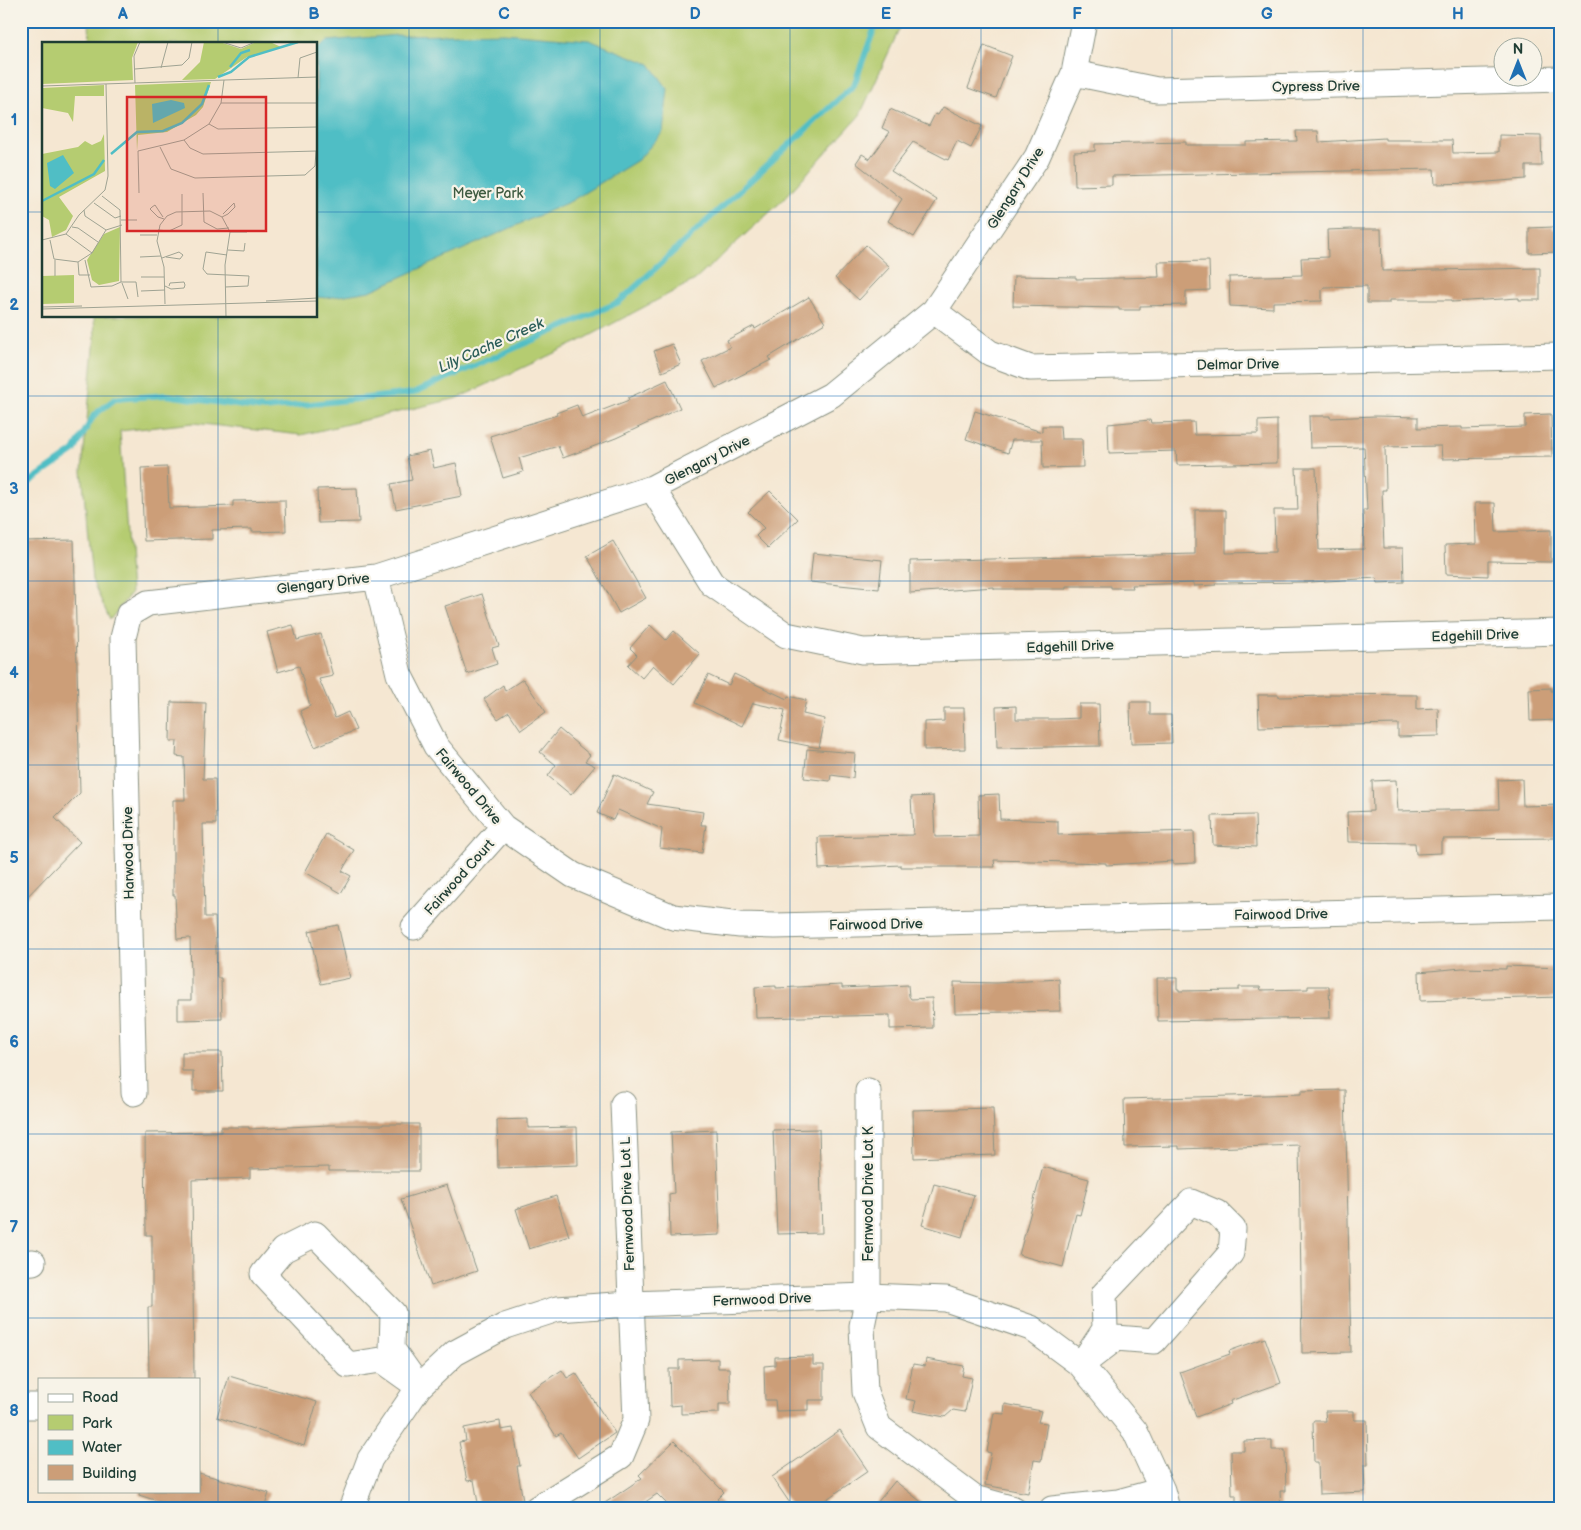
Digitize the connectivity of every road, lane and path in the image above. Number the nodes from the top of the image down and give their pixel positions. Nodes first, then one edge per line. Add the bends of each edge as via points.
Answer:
1 (1084, 21) edge
2 (1074, 73) junction
3 (1560, 80) edge
4 (934, 311) junction
5 (1560, 356) edge
6 (652, 488) junction
7 (376, 577) junction
8 (129, 614) joint
9 (1560, 632) edge
10 (503, 827) junction
11 (1560, 906) edge
12 (414, 927) dead end
13 (868, 1092) dead end
14 (134, 1093) dead end
15 (623, 1104) dead end
16 (868, 1296) junction
17 (630, 1304) junction
18 (1081, 1365) junction
19 (419, 1387) junction
20 (21, 1406) edge
21 (38, 1406) edge
22 (1164, 1500) edge
23 (351, 1509) edge
24 (536, 1509) edge
25 (1014, 1509) edge
26 (1052, 1509) edge

1 - 2 street, Glengary Drive
2 - 3 street, Cypress Drive via 1157,90
2 - 4 street, Glengary Drive via 1037,157
4 - 5 street, Delmar Drive via 990,353 1030,368
4 - 6 street, Glengary Drive via 831,395
6 - 7 street, Glengary Drive
6 - 9 street, Edgehill Drive via 712,584 786,635 863,652
7 - 8 street, Glengary Drive via 148,603
7 - 10 street, Fairwood Drive via 398,674 436,746
8 - 14 street, Harwood Drive via 122,638
10 - 11 street, Fairwood Drive via 574,876 674,917 740,925 828,926
10 - 12 street, Fairwood Court
13 - 16 street, Fernwood Drive Lot K
15 - 17 street, Fernwood Drive Lot L
16 - 17 street, Fernwood Drive
16 - 18 street, Fernwood Drive via 946,1299 1031,1328
16 - 25 street, Fernwood Drive Lot K via 862,1326 865,1392 879,1427 974,1498
17 - 19 street, Fernwood Drive via 557,1309 505,1326 455,1353
17 - 24 street, Fernwood Drive Lot L via 636,1420 621,1456
18 - 18 street via 1116,1338 1154,1341 1231,1253 1233,1229 1217,1213 1191,1202 1104,1294 1104,1329
18 - 22 street, Fernwood Drive via 1135,1431
19 - 19 street via 381,1360 348,1365 263,1274 283,1250 316,1234 393,1313 392,1349
19 - 23 street, Fernwood Drive via 370,1459
20 - 21 street
22 - 26 street

